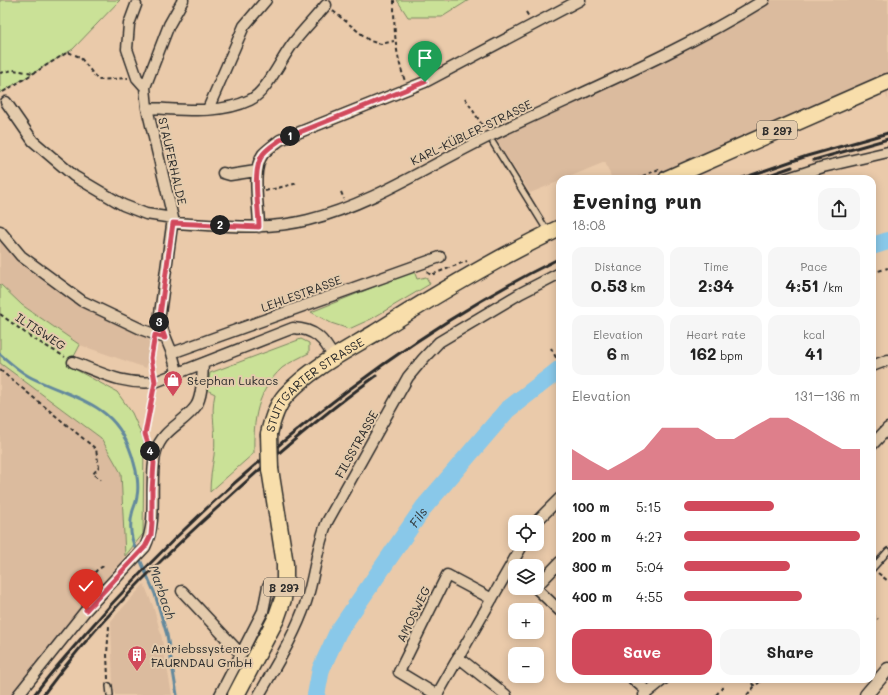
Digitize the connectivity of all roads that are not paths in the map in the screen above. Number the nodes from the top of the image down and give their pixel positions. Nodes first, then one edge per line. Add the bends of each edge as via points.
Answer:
1 (183, 0) edge
2 (266, 0) edge
3 (580, 0) edge
4 (764, 0) edge
5 (136, 5) dead end
6 (326, 5) road end
7 (888, 82) edge
8 (145, 87) junction
9 (3, 98) edge
10 (147, 108) junction
11 (208, 109) junction
12 (492, 143) dead end
13 (888, 152) edge
14 (256, 171) junction
15 (223, 173) dead end
16 (676, 175) edge
17 (798, 175) edge
18 (173, 220) junction
19 (259, 227) junction
20 (554, 230) edge
21 (0, 231) edge
22 (440, 257) dead end
23 (556, 275) edge
24 (160, 336) junction
25 (172, 353) junction
26 (334, 356) junction
27 (888, 360) edge
28 (73, 362) road end
29 (203, 364) junction
30 (876, 364) edge
31 (177, 372) junction
32 (888, 428) edge
33 (876, 441) edge
34 (556, 502) edge
35 (543, 515) edge
36 (888, 551) edge
37 (556, 566) edge
38 (876, 568) edge
39 (508, 576) edge
40 (544, 579) edge
41 (268, 586) dead end
42 (182, 591) dead end
43 (544, 595) edge
44 (492, 599) junction
45 (556, 607) edge
46 (241, 654) junction
47 (458, 657) junction
48 (888, 669) edge
49 (636, 683) edge
50 (659, 683) edge
51 (109, 686) road end
52 (646, 694) edge
53 (18, 695) edge
54 (110, 695) edge
55 (220, 695) edge
56 (236, 695) edge
57 (259, 695) edge
58 (437, 695) edge
59 (506, 695) edge
60 (866, 695) edge

1 - 8 street via 169,25
2 - 11 street via 244,26
3 - 14 street via 425,82 280,140 264,153
4 - 19 street, KARL-KÜBLER-STRASSE via 671,52 489,137 376,194 308,220
5 - 8 street via 129,24 127,49 137,78
6 - 11 street via 294,42 270,80 252,99 231,107
7 - 16 main road, B 297
8 - 10 street, STAUFERHALDE
9 - 18 street, KARL-KÜBLER-STRASSE via 33,141 74,176 123,205 146,214
10 - 11 street
10 - 18 street, STAUFERHALDE
12 - 20 lane
13 - 17 street
14 - 15 street via 230,175
14 - 19 street
18 - 19 street, KARL-KÜBLER-STRASSE
18 - 24 street, STAUFERHALDE via 159,322
20 - 26 main road, STUTTGARTER STRASSE / B 297 via 459,281
21 - 24 street via 21,256 82,301
22 - 25 street, LEHLESTRASSE
23 - 57 street, FILSSTRASSE via 440,342 422,358 408,377 327,522 319,542 307,601 297,627
24 - 25 street, STAUFERHALDE
25 - 31 street, STAUFERHALDE
26 - 29 street via 316,334 306,329 293,328
26 - 56 main road, STUTTGARTER STRASSE / B 297, bridge via 285,396 274,414 269,434 270,469 285,564 284,593 276,619
27 - 30 street
28 - 31 street via 112,379 135,383 155,382
29 - 31 street
29 - 53 street via 197,404 185,419 164,434 159,443 154,463 151,535 145,547 81,616
32 - 33 street
34 - 35 street
36 - 38 lane
37 - 40 street
39 - 44 street
41 - 46 street via 263,611
42 - 46 street
43 - 45 street
44 - 47 street
44 - 58 street, AMOSWEG via 447,575 399,672
46 - 55 street
47 - 58 street
47 - 59 street
48 - 60 street
49 - 52 street
50 - 52 street
51 - 54 lane

